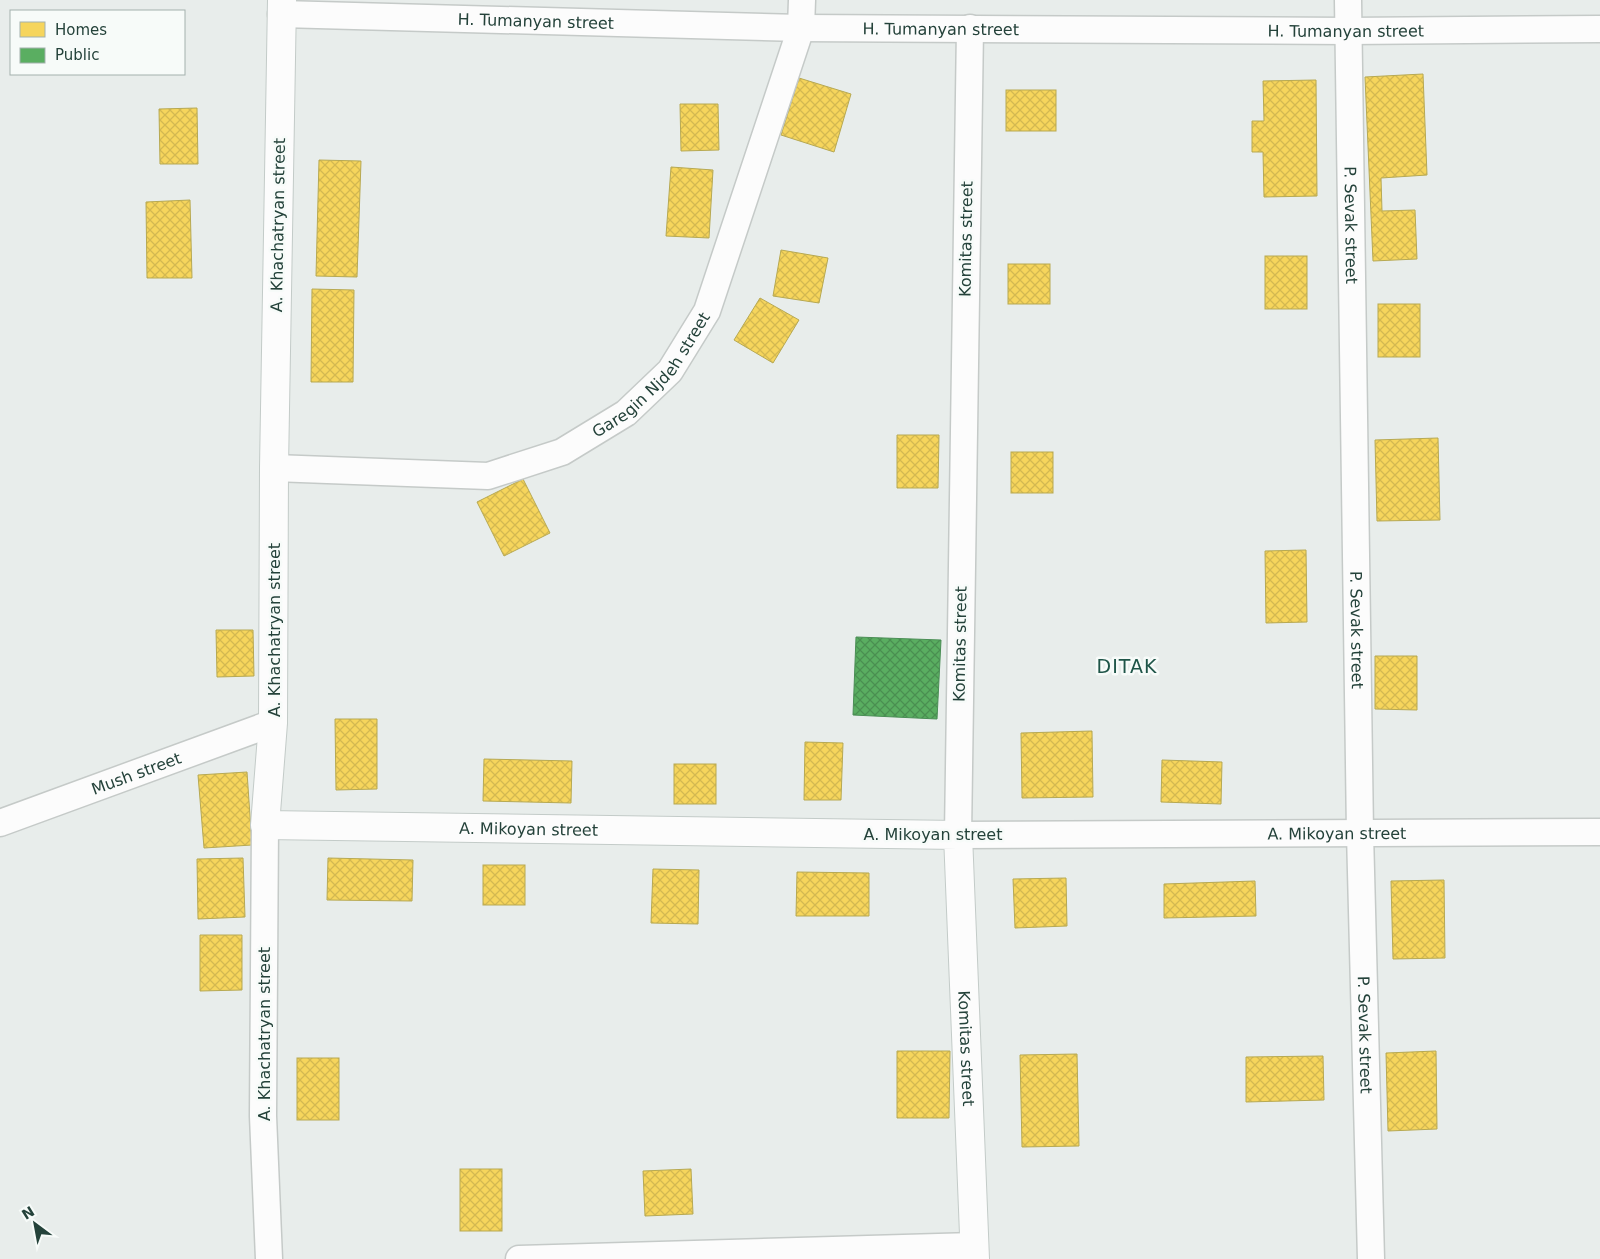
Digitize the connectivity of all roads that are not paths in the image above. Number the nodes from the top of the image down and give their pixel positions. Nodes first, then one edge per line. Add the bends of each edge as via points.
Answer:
1 (802, 0) edge
2 (1348, 0) edge
3 (281, 7) edge
4 (801, 28) junction
5 (970, 28) junction
6 (1600, 29) edge
7 (1348, 31) junction
8 (274, 468) junction
9 (273, 723) junction
10 (0, 823) edge
11 (266, 825) junction
12 (1600, 832) edge
13 (1360, 833) junction
14 (958, 835) junction
15 (974, 1253) edge
16 (269, 1259) edge
17 (519, 1259) edge
18 (1371, 1259) edge

1 - 4 street, Garegin Njdeh street
2 - 7 street, P. Sevak street
3 - 4 street, H. Tumanyan street
3 - 8 main road, A. Khachatryan street
4 - 5 street, H. Tumanyan street
4 - 8 street, Garegin Njdeh street via 707,311 670,371 626,412 562,452 488,476
5 - 7 street, H. Tumanyan street
5 - 14 street, Komitas street
6 - 7 street, H. Tumanyan street
7 - 13 street, P. Sevak street
8 - 9 main road, A. Khachatryan street
9 - 10 street, Mush street
9 - 11 main road, A. Khachatryan street
11 - 14 main road, A. Mikoyan street
11 - 16 street, A. Khachatryan street via 263,1116
12 - 13 street, A. Mikoyan street
13 - 14 street, A. Mikoyan street
13 - 18 street, P. Sevak street
14 - 15 main road, Komitas street
15 - 17 street

